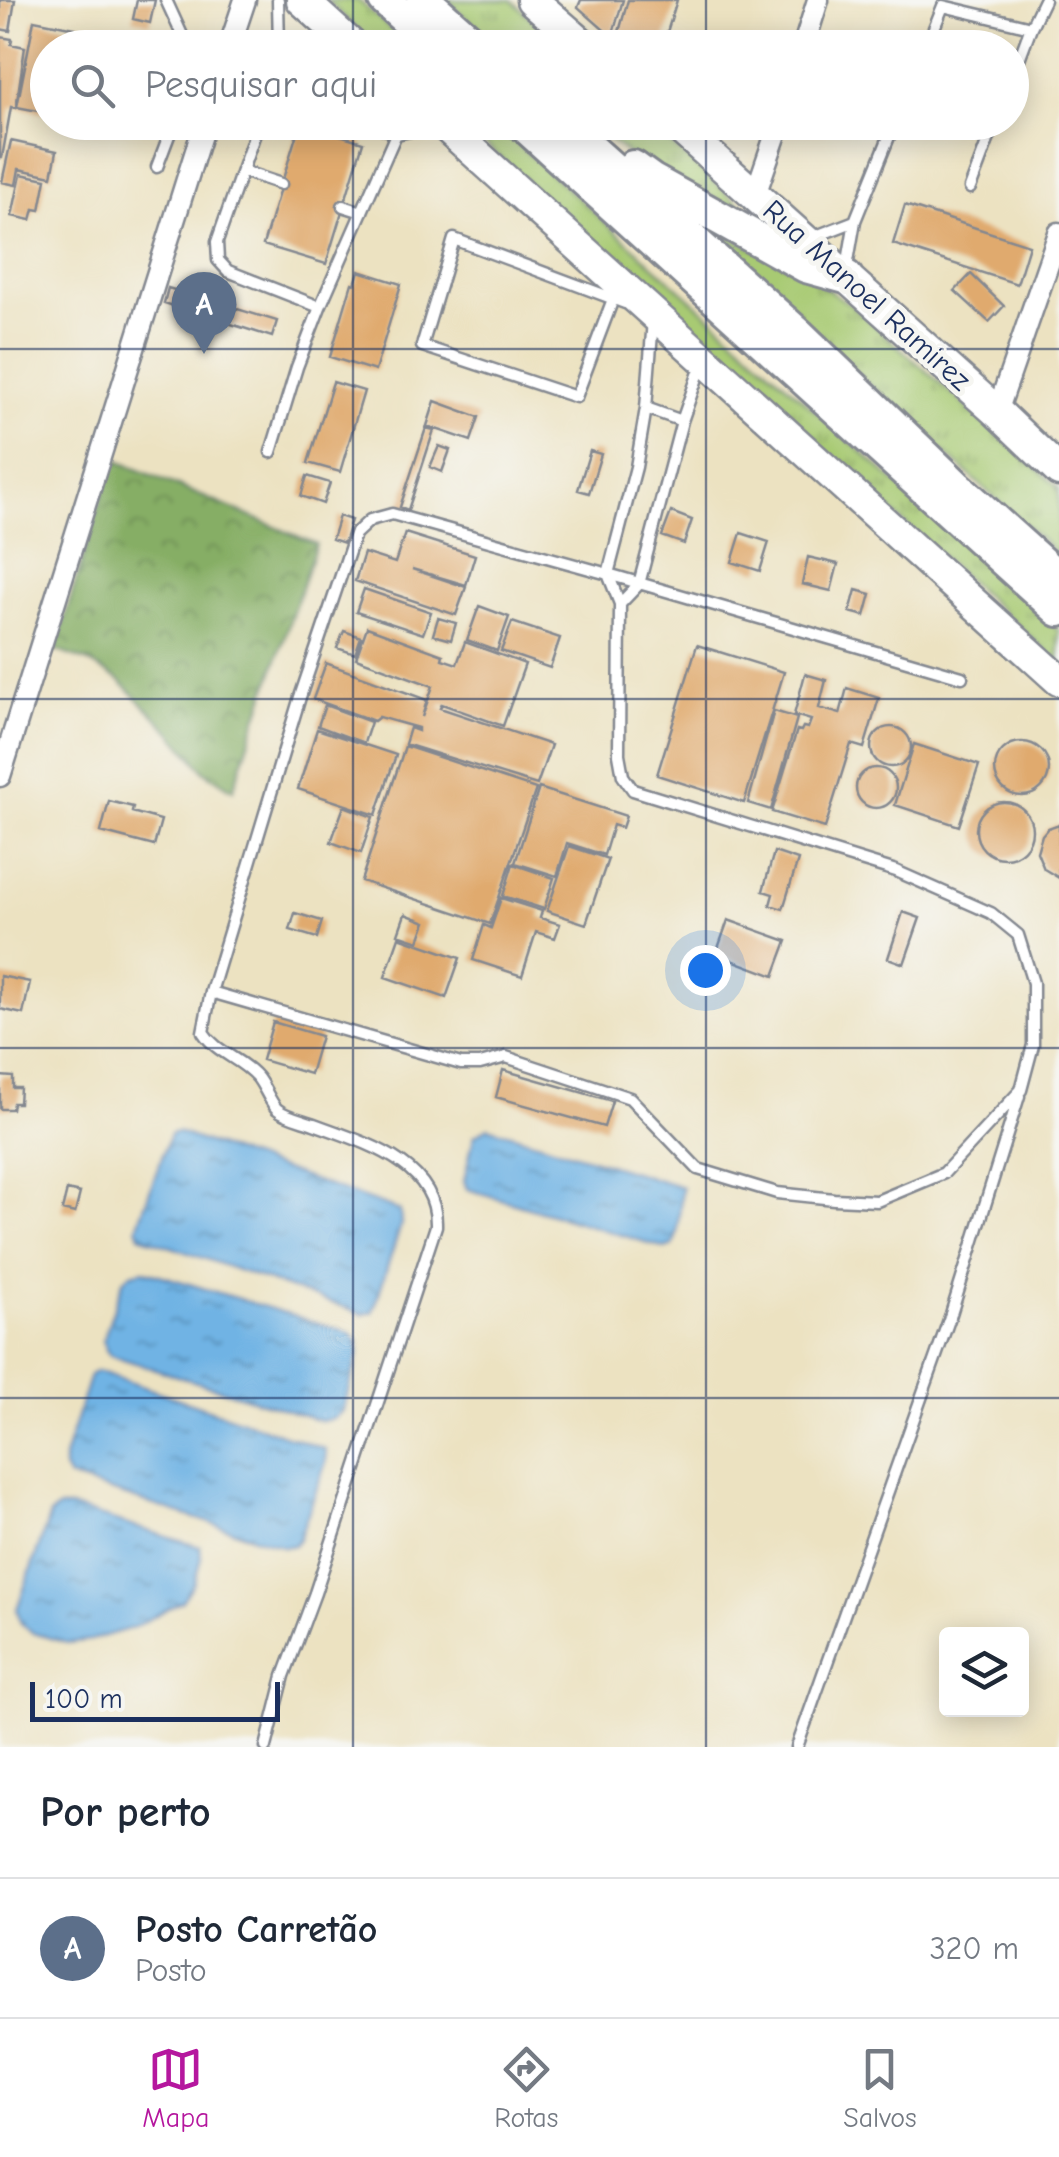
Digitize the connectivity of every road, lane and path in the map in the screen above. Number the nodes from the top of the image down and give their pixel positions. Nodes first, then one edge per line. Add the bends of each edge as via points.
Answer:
1 (166, 0) edge
2 (245, 0) edge
3 (278, 0) edge
4 (302, 0) edge
5 (385, 0) edge
6 (424, 0) edge
7 (532, 0) edge
8 (818, 0) edge
9 (1044, 0) edge
10 (1031, 27) junction
11 (179, 30) edge
12 (235, 30) edge
13 (279, 30) edge
14 (335, 30) edge
15 (418, 30) edge
16 (458, 30) edge
17 (566, 30) edge
18 (809, 30) edge
19 (933, 30) edge
20 (1029, 32) edge
21 (167, 140) edge
22 (200, 140) edge
23 (253, 140) edge
24 (393, 140) edge
25 (461, 140) edge
26 (541, 140) edge
27 (580, 140) edge
28 (595, 140) edge
29 (693, 140) edge
30 (774, 140) edge
31 (888, 140) edge
32 (988, 140) edge
33 (157, 167) dead end
34 (242, 171) junction
35 (282, 184) dead end
36 (970, 188) dead end
37 (755, 194) junction
38 (344, 206) dead end
39 (362, 212) junction
40 (855, 221) junction
41 (1059, 233) edge
42 (805, 240) junction
43 (846, 277) junction
44 (613, 299) junction
45 (320, 308) junction
46 (654, 314) junction
47 (708, 366) junction
48 (646, 408) junction
49 (997, 412) junction
50 (682, 421) junction
51 (270, 452) dead end
52 (1059, 471) edge
53 (608, 574) junction
54 (1059, 578) edge
55 (639, 584) junction
56 (620, 604) junction
57 (1059, 610) edge
58 (962, 678) dead end
59 (1059, 680) edge
60 (0, 776) edge
61 (211, 992) junction
62 (1021, 1090) junction
63 (266, 1747) edge
64 (797, 1747) edge

1 - 11 lane
2 - 12 street
3 - 13 lane
4 - 14 main road
5 - 15 highway
6 - 16 highway
7 - 17 main road
8 - 18 street
9 - 10 lane
10 - 19 lane via 943,6
10 - 20 lane
21 - 33 lane
22 - 60 street
23 - 34 lane
24 - 39 lane
25 - 46 main road
26 - 57 highway
27 - 54 highway
28 - 43 highway via 651,180 806,266
29 - 37 main road, Rua Manoel Ramirez
30 - 37 street
31 - 40 lane
32 - 36 lane
34 - 35 lane
34 - 45 lane via 217,242 218,260 228,272
37 - 42 main road, Rua Manoel Ramirez
38 - 39 lane
39 - 45 lane
40 - 42 lane
40 - 43 lane
41 - 49 street
42 - 43 main road, Rua Manoel Ramirez
43 - 49 main road, Rua Manoel Ramirez
44 - 44 lane via 576,397 422,346 454,239
44 - 46 lane
45 - 51 lane
46 - 47 main road
46 - 48 lane
47 - 50 lane via 698,375
47 - 59 main road
48 - 50 lane
48 - 53 lane
49 - 52 main road, Rua Manoel Ramirez
50 - 55 lane
53 - 55 lane
53 - 56 lane
53 - 61 lane via 392,514 370,520 355,534
55 - 56 lane
55 - 58 lane
56 - 62 lane via 619,754 633,790 896,872 990,913 1018,935 1033,983 1033,1045
61 - 62 lane via 462,1064 506,1057 630,1098 698,1169 777,1193 877,1201 944,1174
61 - 63 lane via 204,1032 254,1072 277,1109 372,1146 412,1170 436,1207 436,1226
62 - 64 lane via 952,1314

